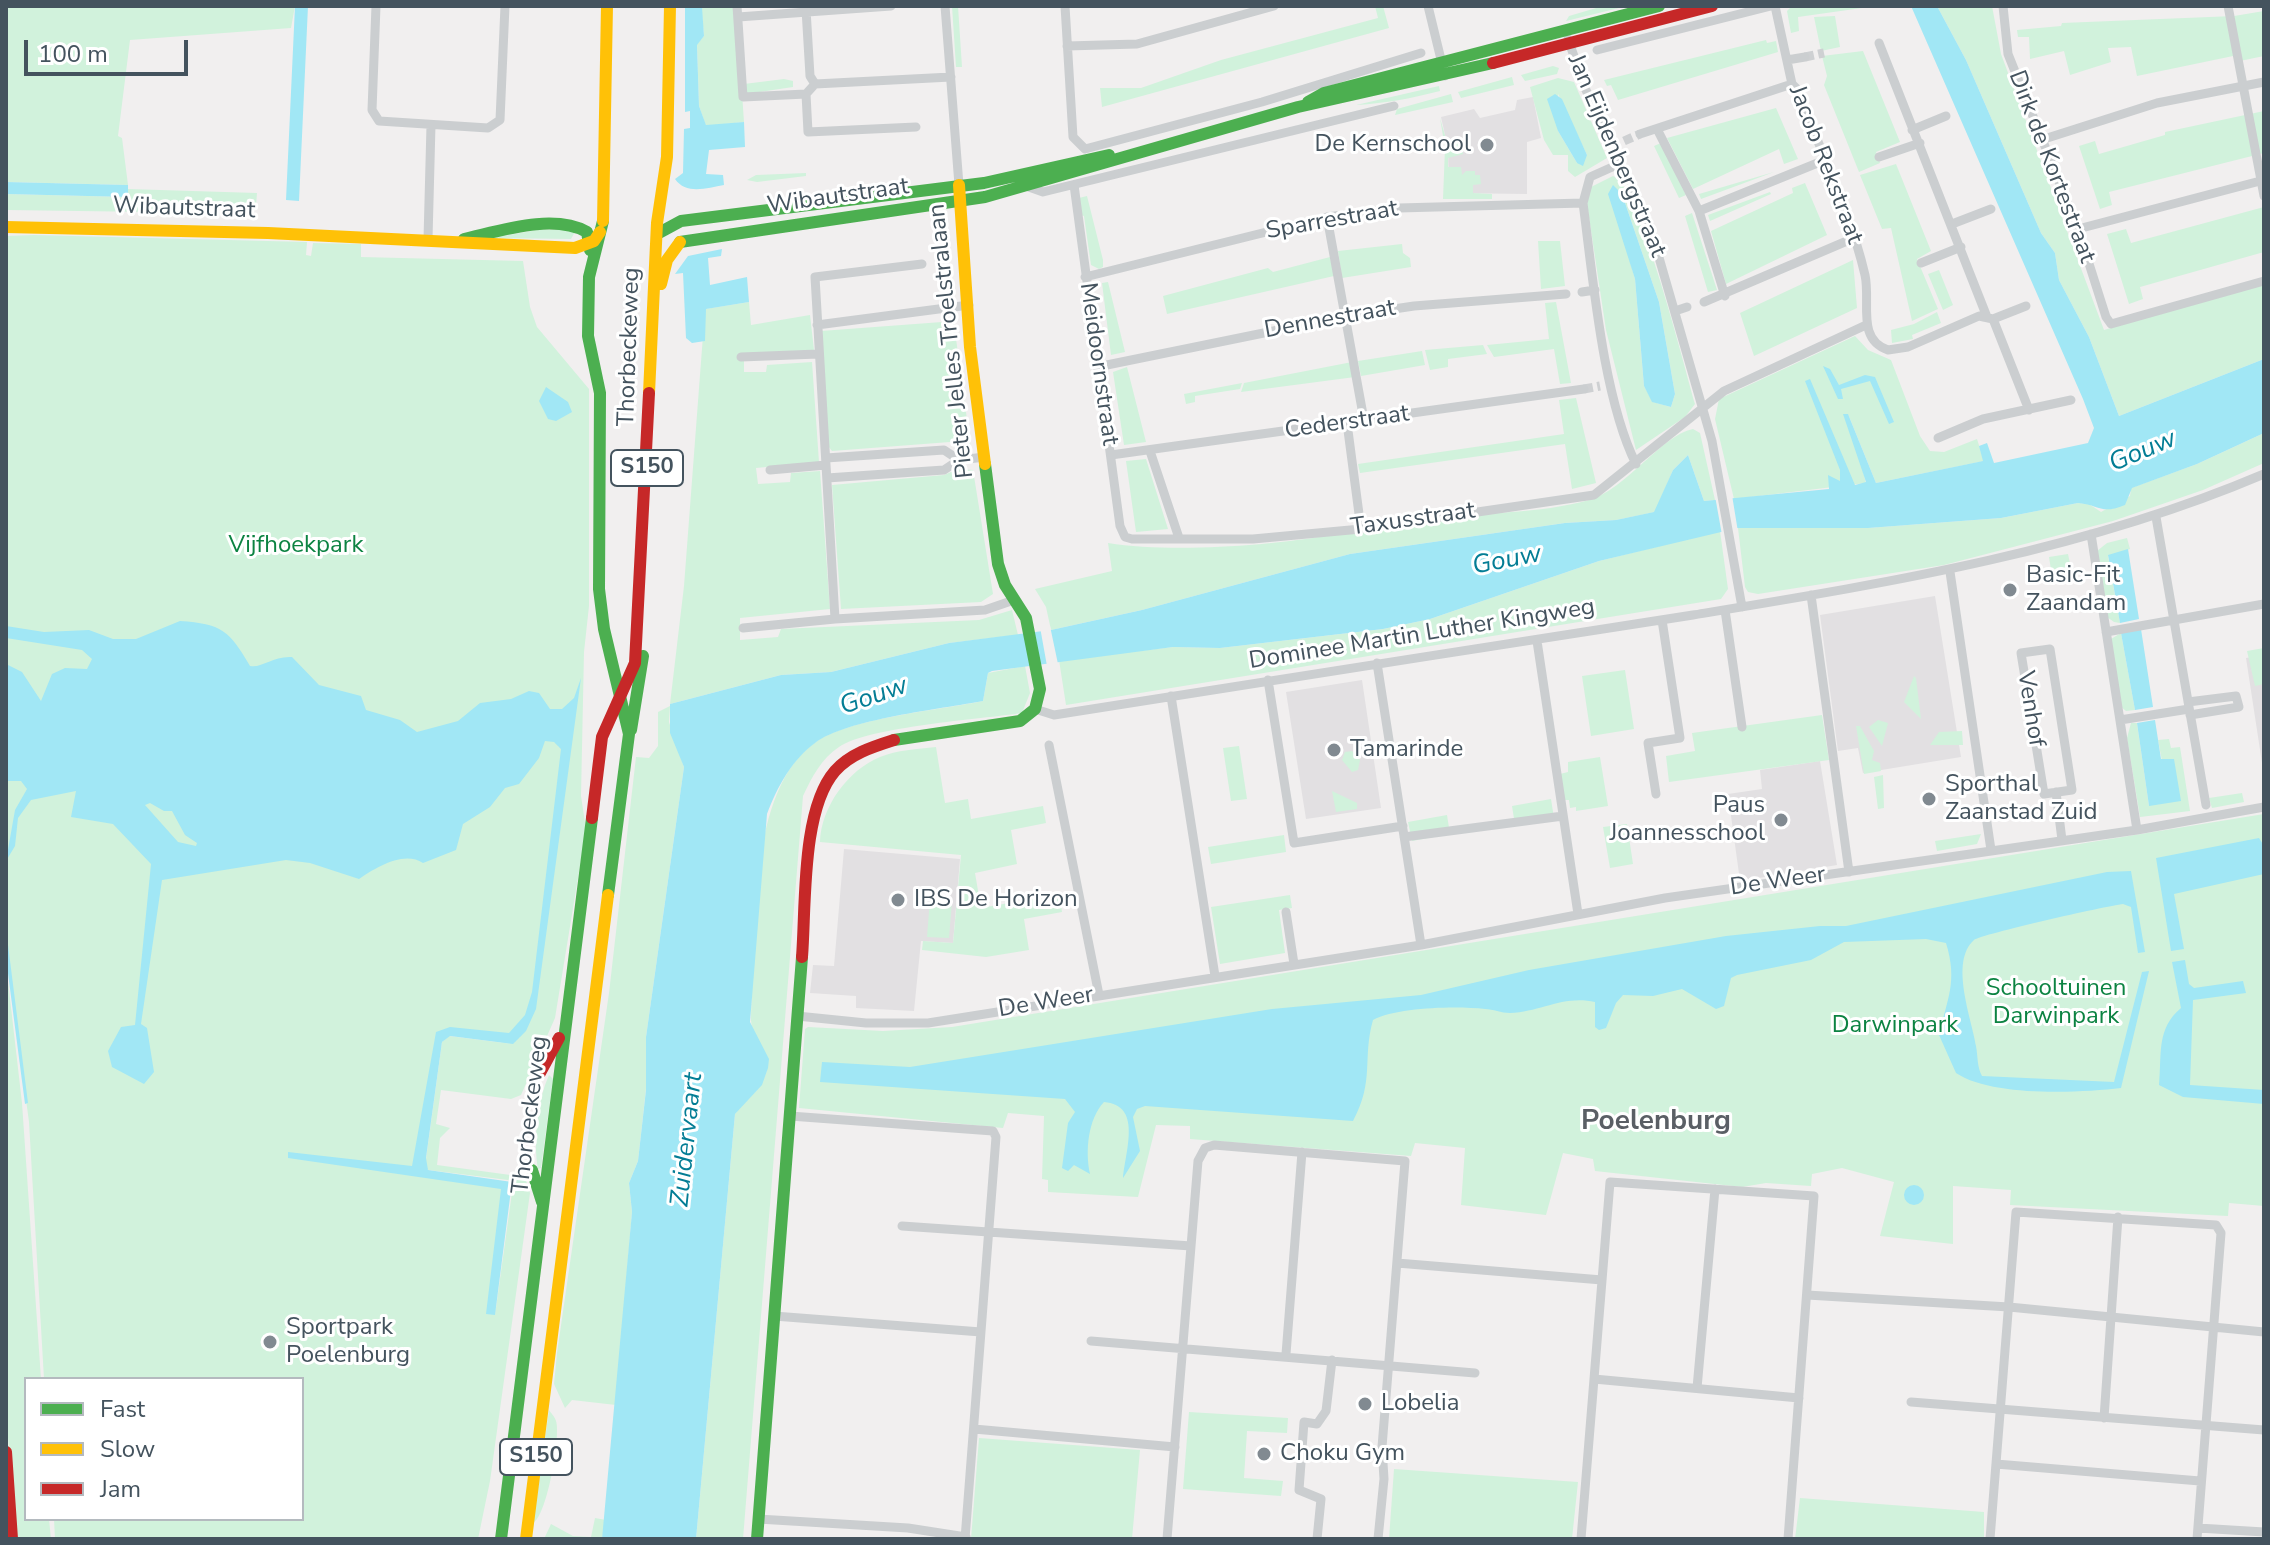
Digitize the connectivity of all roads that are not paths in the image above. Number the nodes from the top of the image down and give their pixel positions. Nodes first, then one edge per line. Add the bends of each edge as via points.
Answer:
1 (376, 6) edge
2 (505, 6) edge
3 (607, 6) edge
4 (670, 6) edge
5 (891, 6) edge
6 (945, 6) edge
7 (1065, 6) edge
8 (1274, 6) edge
9 (1428, 6) edge
10 (1659, 6) edge
11 (1712, 6) edge
12 (1773, 6) edge
13 (2003, 6) edge
14 (2228, 6) edge
15 (806, 9) edge
16 (738, 11) edge
17 (1622, 28) junction
18 (1565, 29) junction
19 (1643, 38) junction
20 (1569, 42) junction
21 (1879, 43) dead end
22 (1067, 46) junction
23 (1597, 50) dead end
24 (1421, 53) dead end
25 (1805, 57) tunnel mouth
26 (1787, 60) junction
27 (1444, 70) junction
28 (1385, 72) junction
29 (951, 77) junction
30 (2264, 82) edge
31 (815, 84) junction
32 (1792, 84) junction
33 (2242, 86) junction
34 (806, 94) junction
35 (1347, 99) junction
36 (1394, 106) dead end
37 (1298, 107) junction
38 (1946, 116) dead end
39 (1335, 118) junction
40 (431, 125) junction
41 (916, 127) dead end
42 (1657, 129) junction
43 (1912, 130) junction
44 (1640, 134) tunnel mouth
45 (2041, 140) junction
46 (1624, 141) tunnel mouth
47 (1920, 143) junction
48 (1612, 146) junction
49 (1140, 150) junction
50 (1094, 154) junction
51 (1879, 157) dead end
52 (1825, 160) junction
53 (1619, 164) junction
54 (2262, 180) edge
55 (959, 185) junction
56 (1074, 185) junction
57 (1026, 186) junction
58 (2264, 196) edge
59 (961, 201) junction
60 (1583, 203) junction
61 (1991, 209) dead end
62 (1699, 211) junction
63 (1327, 217) junction
64 (1952, 224) junction
65 (6, 227) edge
66 (603, 227) junction
67 (2078, 229) junction
68 (657, 234) junction
69 (1854, 238) junction
70 (428, 239) junction
71 (457, 241) junction
72 (589, 244) junction
73 (1961, 247) junction
74 (1921, 263) dead end
75 (922, 264) dead end
76 (589, 277) junction
77 (1085, 277) junction
78 (2264, 281) edge
79 (1595, 290) junction
80 (1582, 292) dead end
81 (1566, 294) dead end
82 (1725, 296) junction
83 (1704, 302) dead end
84 (969, 305) junction
85 (2026, 306) dead end
86 (1687, 307) dead end
87 (1675, 311) junction
88 (1347, 316) junction
89 (1990, 318) junction
90 (817, 325) junction
91 (1866, 325) junction
92 (818, 354) junction
93 (741, 357) dead end
94 (1097, 367) junction
95 (1611, 383) junction
96 (1600, 386) tunnel mouth
97 (1584, 389) tunnel mouth
98 (2071, 400) dead end
99 (1702, 408) junction
100 (2029, 410) junction
101 (1364, 420) junction
102 (1347, 423) junction
103 (1938, 438) dead end
104 (1150, 451) junction
105 (1111, 455) junction
106 (985, 457) junction
107 (959, 460) junction
108 (826, 462) junction
109 (1636, 464) junction
110 (770, 470) dead end
111 (2264, 474) edge
112 (827, 478) junction
113 (2156, 517) junction
114 (1361, 529) junction
115 (2091, 534) junction
116 (1179, 538) junction
117 (1950, 572) junction
118 (1811, 595) junction
119 (1014, 600) junction
120 (2264, 604) edge
121 (1742, 607) junction
122 (1725, 610) junction
123 (835, 619) junction
124 (1662, 620) junction
125 (2174, 620) junction
126 (743, 628) dead end
127 (2106, 632) junction
128 (1537, 641) junction
129 (1377, 663) junction
130 (1268, 680) junction
131 (1171, 696) junction
132 (621, 700) junction
133 (1035, 709) junction
134 (2189, 709) junction
135 (2120, 720) junction
136 (1742, 727) dead end
137 (629, 734) junction
138 (1049, 745) dead end
139 (2056, 792) junction
140 (1656, 794) dead end
141 (2206, 805) dead end
142 (2264, 807) edge
143 (1563, 816) junction
144 (1403, 826) junction
145 (2137, 830) junction
146 (1404, 837) junction
147 (2062, 840) junction
148 (1991, 850) junction
149 (1849, 872) junction
150 (1286, 912) dead end
151 (1578, 914) junction
152 (1421, 945) junction
153 (1294, 964) junction
154 (1215, 976) junction
155 (1099, 995) junction
156 (797, 1016) junction
157 (563, 1031) junction
158 (540, 1073) dead end
159 (790, 1116) junction
160 (1302, 1152) junction
161 (532, 1170) dead end
162 (1715, 1189) junction
163 (543, 1207) junction
164 (2118, 1217) junction
165 (902, 1226) dead end
166 (989, 1230) junction
167 (1191, 1246) junction
168 (1397, 1263) junction
169 (1602, 1280) junction
170 (1807, 1295) junction
171 (2009, 1307) junction
172 (774, 1316) junction
173 (2111, 1319) junction
174 (2214, 1329) junction
175 (981, 1332) junction
176 (2264, 1332) edge
177 (1091, 1341) dead end
178 (1183, 1347) junction
179 (1286, 1354) junction
180 (1332, 1360) junction
181 (1389, 1365) junction
182 (1475, 1373) dead end
183 (546, 1375) junction
184 (1594, 1379) junction
185 (1697, 1388) junction
186 (1799, 1398) junction
187 (1911, 1402) dead end
188 (554, 1405) dead end
189 (2000, 1410) junction
190 (2104, 1418) junction
191 (2204, 1426) junction
192 (974, 1429) junction
193 (2264, 1430) edge
194 (1175, 1447) junction
195 (6, 1452) edge
196 (1996, 1464) junction
197 (2200, 1481) junction
198 (758, 1519) junction
199 (2264, 1532) edge
200 (2197, 1534) edge
201 (966, 1538) edge
202 (12, 1539) edge
203 (501, 1539) edge
204 (526, 1539) edge
205 (757, 1539) edge
206 (1167, 1539) edge
207 (1317, 1539) edge
208 (1378, 1539) edge
209 (1581, 1539) edge
210 (1788, 1539) edge
211 (1990, 1539) edge

1 - 40 street via 374,116 385,124
2 - 40 street via 498,125
3 - 66 main road, S150
4 - 68 main road, S150 via 667,157
5 - 15 street
6 - 29 street, Pieter Jelles Troelstralaan
7 - 22 street
8 - 22 street via 1137,44
9 - 27 street
10 - 18 main road, Wibautstraat
11 - 17 main road, Wibautstraat
12 - 19 street
12 - 26 street, Jacob Rekstraat
13 - 45 street, Dirk de Kortestraat via 2008,54
14 - 33 street
15 - 16 street
15 - 31 street via 810,76
16 - 34 street via 743,97
17 - 19 street
17 - 20 main road, Wibautstraat
18 - 20 street, Jan Eijdenbergstraat
18 - 27 main road, Wibautstraat
19 - 23 street
20 - 27 main road, Wibautstraat
20 - 48 street, Jan Eijdenbergstraat
21 - 43 street
22 - 50 street via 1073,137
24 - 28 street, Wibautstraat
25 - 26 street
26 - 32 street, Jacob Rekstraat
27 - 28 main road, Wibautstraat
27 - 35 main road, Wibautstraat
28 - 37 main road, Wibautstraat
28 - 50 street, Wibautstraat
29 - 31 street
29 - 55 street, Pieter Jelles Troelstralaan
30 - 33 street
31 - 34 street
32 - 42 street
32 - 52 street, Jacob Rekstraat
33 - 45 street via 2157,103
33 - 54 street
34 - 41 street via 808,132
35 - 37 main road, Wibautstraat
35 - 39 street
36 - 39 street
37 - 49 main road, Wibautstraat
38 - 43 street
39 - 56 street
40 - 70 street
42 - 44 street
42 - 62 street
43 - 47 street
45 - 67 street, Dirk de Kortestraat
46 - 48 street
47 - 51 street
47 - 64 street
48 - 53 street, Jan Eijdenbergstraat
49 - 50 main road, Wibautstraat
49 - 57 main road, Wibautstraat
50 - 55 main road, Wibautstraat
52 - 62 street
52 - 69 street, Jacob Rekstraat
53 - 60 street via 1590,177
53 - 87 street, Jan Eijdenbergstraat via 1649,223
54 - 58 street
54 - 67 street
55 - 59 main road, Pieter Jelles Troelstralaan
55 - 68 main road, Wibautstraat via 681,221
56 - 57 street via 1043,192
56 - 77 street, Meidoornstraat
57 - 59 main road, Wibautstraat
59 - 84 main road, Pieter Jelles Troelstralaan
59 - 137 main road, Wibautstraat / S150 via 680,242 662,273 650,574 639,696
60 - 63 street, Sparrestraat via 1399,208
60 - 79 street
61 - 64 street
62 - 82 street
63 - 77 street, Sparrestraat
63 - 88 street
64 - 73 street
65 - 70 main road, Wibautstraat
66 - 72 main road
66 - 76 main road, S150
67 - 78 street, Dirk de Kortestraat via 2111,324
68 - 132 main road, Thorbeckeweg / S150 via 641,596 635,663
69 - 82 street
69 - 91 street, Jacob Rekstraat via 1866,282
70 - 71 main road, Wibautstraat
71 - 72 main road, Wibautstraat via 484,246
71 - 72 main road, Wibautstraat via 539,225 577,226 587,232
72 - 76 main road
73 - 74 street
73 - 89 street
75 - 90 street via 815,277
76 - 132 main road, Thorbeckeweg / S150 via 588,336 600,393 599,589
77 - 94 street, Meidoornstraat
79 - 80 street
79 - 95 street
81 - 88 street, Dennestraat
82 - 83 street
84 - 90 street
84 - 106 main road, Pieter Jelles Troelstralaan
85 - 89 street
86 - 87 street
87 - 99 street, Jan Eijdenbergstraat
88 - 94 street, Dennestraat
88 - 101 street
89 - 91 street via 1979,316 1908,347 1888,350 1871,339
89 - 100 street
90 - 92 street
91 - 99 street via 1758,373
92 - 93 street
92 - 108 street
94 - 105 street, Meidoornstraat
95 - 96 street
95 - 109 street
97 - 101 street, Cederstraat
98 - 100 street
99 - 109 street
99 - 121 street, Jan Eijdenbergstraat via 1721,479
100 - 103 street via 1983,419
101 - 102 street, Cederstraat
102 - 104 street, Cederstraat
102 - 114 street
104 - 105 street, Cederstraat
104 - 116 street
105 - 116 street, Meidoornstraat via 1125,537
106 - 107 street
106 - 119 main road, Pieter Jelles Troelstralaan via 999,570
107 - 108 street via 944,450
107 - 112 street via 944,470
108 - 110 street
108 - 112 street
109 - 114 street, Taxusstraat via 1594,495
111 - 113 street, Dominee Martin Luther Kingweg
112 - 123 street
113 - 115 street, Dominee Martin Luther Kingweg
113 - 125 street
114 - 116 street, Taxusstraat via 1253,539
115 - 117 street, Dominee Martin Luther Kingweg
115 - 127 street
117 - 118 street, Dominee Martin Luther Kingweg
117 - 148 street
118 - 121 street, Dominee Martin Luther Kingweg
118 - 149 street
119 - 123 street via 985,610
119 - 133 main road, Pieter Jelles Troelstralaan via 1026,618 1039,683
120 - 125 street
121 - 122 street, Dominee Martin Luther Kingweg
122 - 124 street, Dominee Martin Luther Kingweg
122 - 136 street
123 - 126 street
124 - 128 street, Dominee Martin Luther Kingweg
124 - 140 street via 1680,738 1648,743
125 - 127 street
125 - 134 street
127 - 135 street
128 - 129 street, Dominee Martin Luther Kingweg
128 - 143 street
129 - 130 street, Dominee Martin Luther Kingweg
129 - 144 street
130 - 131 street, Dominee Martin Luther Kingweg
130 - 144 street via 1294,843
131 - 133 street, Dominee Martin Luther Kingweg via 1054,715
131 - 154 street
132 - 137 main road, Thorbeckeweg / S150
132 - 157 main road, Thorbeckeweg / S150 via 602,737
133 - 156 main road, Dominee Martin Luther Kingweg via 1020,721 882,742 850,756 835,770 821,794 812,829
134 - 135 street
134 - 141 street
135 - 145 street
137 - 183 main road, Thorbeckeweg / S150
138 - 155 street
139 - 139 street, Venhof via 2072,790 2050,649 2021,653 2044,794
139 - 147 street, Venhof
142 - 145 street, De Weer
143 - 146 street
143 - 151 street
144 - 146 street
145 - 147 street, De Weer
146 - 152 street
147 - 148 street, De Weer
148 - 149 street, De Weer
149 - 151 street, De Weer
150 - 153 street
151 - 152 street, De Weer
152 - 153 street, De Weer
153 - 154 street, De Weer
154 - 155 street, De Weer
155 - 156 street, De Weer via 928,1023
156 - 159 main road
157 - 158 main road
157 - 163 main road, Thorbeckeweg / S150
159 - 166 street via 993,1131
159 - 172 main road
160 - 167 street via 1205,1148 1198,1161
160 - 168 street via 1405,1161
160 - 179 street
161 - 163 main road
162 - 169 street via 1610,1182
162 - 170 street via 1814,1196
162 - 185 street
163 - 203 main road, Thorbeckeweg / S150
164 - 171 street via 2016,1212
164 - 173 street
164 - 174 street via 2216,1225 2221,1233
165 - 166 street
166 - 167 street
166 - 175 street
167 - 178 street
168 - 169 street
168 - 181 street
169 - 184 street
170 - 171 street
170 - 186 street
171 - 173 street
171 - 189 street
172 - 175 street
172 - 198 main road
173 - 174 street
173 - 190 street
174 - 176 street
174 - 191 street
175 - 192 street
177 - 178 street
178 - 179 street
178 - 194 street
179 - 180 street
180 - 181 street
180 - 207 street via 1326,1411 1317,1424 1304,1422 1300,1443 1299,1490 1321,1499
181 - 182 street
181 - 208 street
183 - 188 main road
183 - 204 main road, Thorbeckeweg / S150
184 - 185 street
184 - 209 street
185 - 186 street
186 - 210 street
187 - 189 street
189 - 190 street
189 - 196 street
190 - 191 street
191 - 193 street
191 - 197 street
192 - 194 street
192 - 201 street
194 - 206 street
195 - 202 main road
196 - 197 street
196 - 211 street
197 - 200 street
198 - 201 street via 908,1528
198 - 205 main road
199 - 200 street

